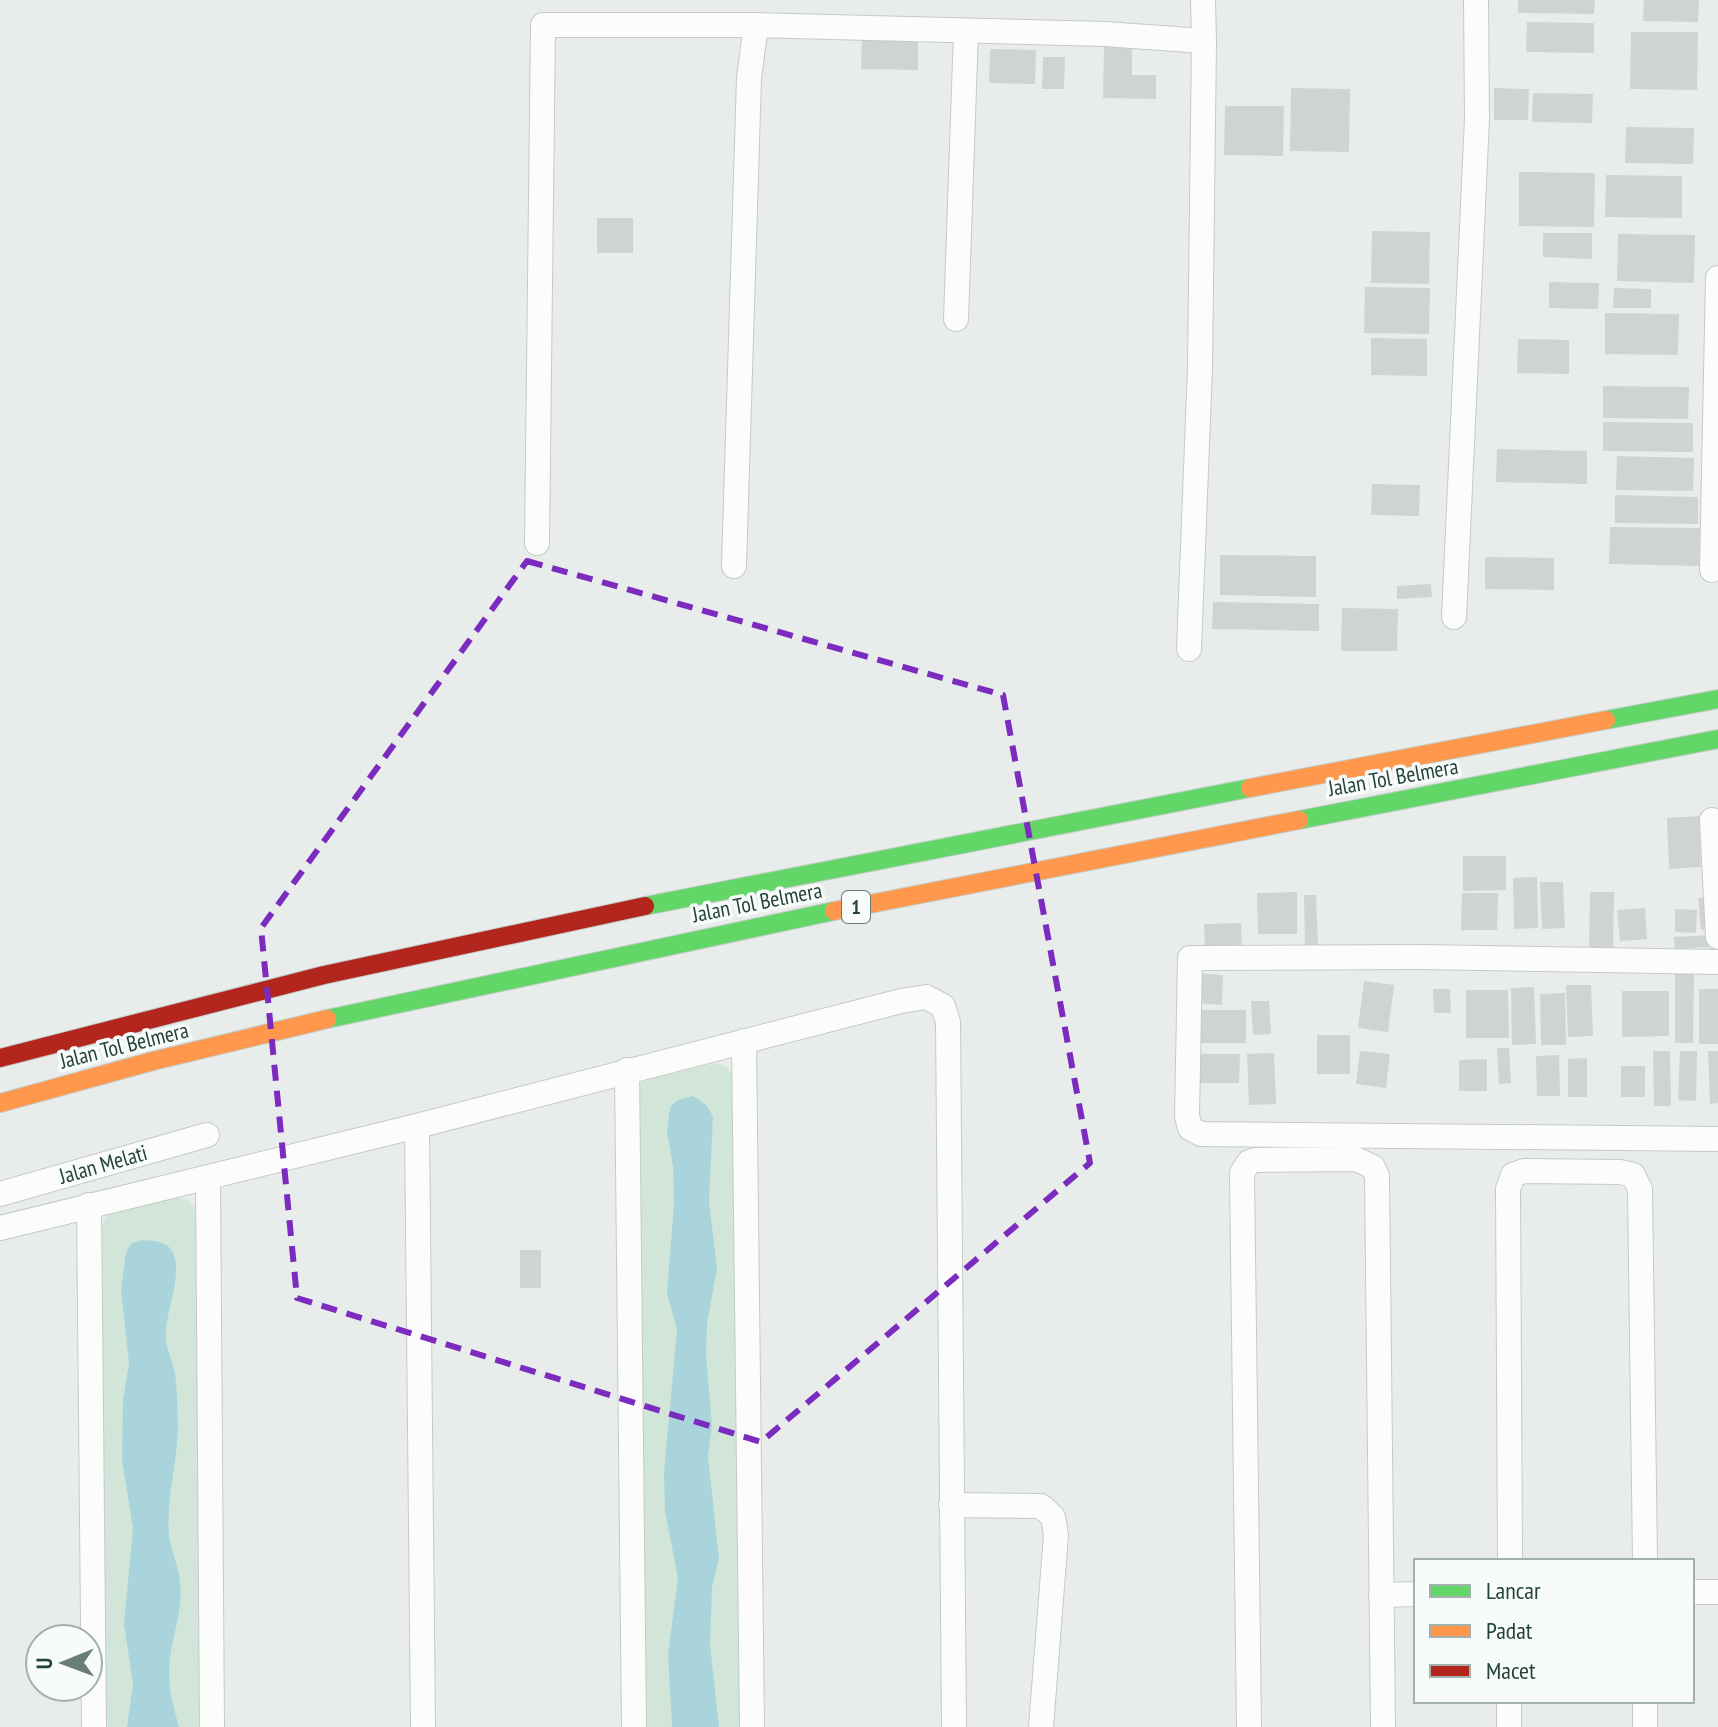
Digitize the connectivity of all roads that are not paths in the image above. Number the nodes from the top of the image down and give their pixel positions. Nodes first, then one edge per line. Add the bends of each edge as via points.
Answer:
1 (1203, 0) edge
2 (1476, 0) edge
3 (756, 25) junction
4 (966, 31) junction
5 (1204, 41) junction
6 (1718, 278) edge
7 (956, 319) dead end
8 (537, 543) dead end
9 (734, 566) dead end
10 (1712, 570) dead end
11 (1454, 617) dead end
12 (1189, 649) dead end
13 (1718, 699) edge
14 (1718, 739) edge
15 (1712, 820) dead end
16 (1718, 937) edge
17 (1718, 962) edge
18 (744, 1041) junction
19 (0, 1058) edge
20 (627, 1070) junction
21 (0, 1103) edge
22 (417, 1126) junction
23 (207, 1135) dead end
24 (1718, 1139) edge
25 (208, 1178) junction
26 (0, 1194) edge
27 (89, 1205) junction
28 (0, 1228) edge
29 (951, 1505) junction
30 (1510, 1559) edge
31 (1645, 1559) edge
32 (1694, 1592) edge
33 (1718, 1592) edge
34 (1414, 1594) edge
35 (1381, 1595) junction
36 (1509, 1703) edge
37 (1645, 1703) edge
38 (94, 1727) edge
39 (212, 1727) edge
40 (423, 1727) edge
41 (634, 1727) edge
42 (752, 1727) edge
43 (954, 1727) edge
44 (1041, 1727) edge
45 (1249, 1727) edge
46 (1383, 1727) edge
47 (1509, 1727) edge
48 (1645, 1727) edge

1 - 5 street
2 - 11 street via 1477,119
3 - 4 street
3 - 8 street via 543,25
3 - 9 street via 749,78
4 - 5 street
4 - 7 street
5 - 12 street via 1200,367
6 - 10 street
13 - 19 highway, Jalan Tol Belmera / 1 via 530,931 287,985
14 - 21 highway, Jalan Tol Belmera / 1 via 685,941 325,1021
15 - 16 street
17 - 24 street via 1190,958 1187,1116 1190,1128 1201,1134
18 - 20 street
18 - 29 street via 901,1001 926,997 943,1006 948,1022
18 - 42 street
20 - 22 street
20 - 41 street
22 - 25 street
22 - 40 street
23 - 26 street, Jalan Melati
25 - 27 street
25 - 39 street
27 - 28 street
27 - 38 street
29 - 43 street
29 - 44 street via 1041,1506 1053,1517 1056,1535
30 - 31 street via 1508,1189 1513,1175 1524,1171 1620,1172 1633,1175 1640,1189
32 - 33 street
34 - 35 street
35 - 45 street via 1377,1176 1373,1167 1356,1159 1249,1162 1242,1173
35 - 46 street
36 - 47 street
37 - 48 street

